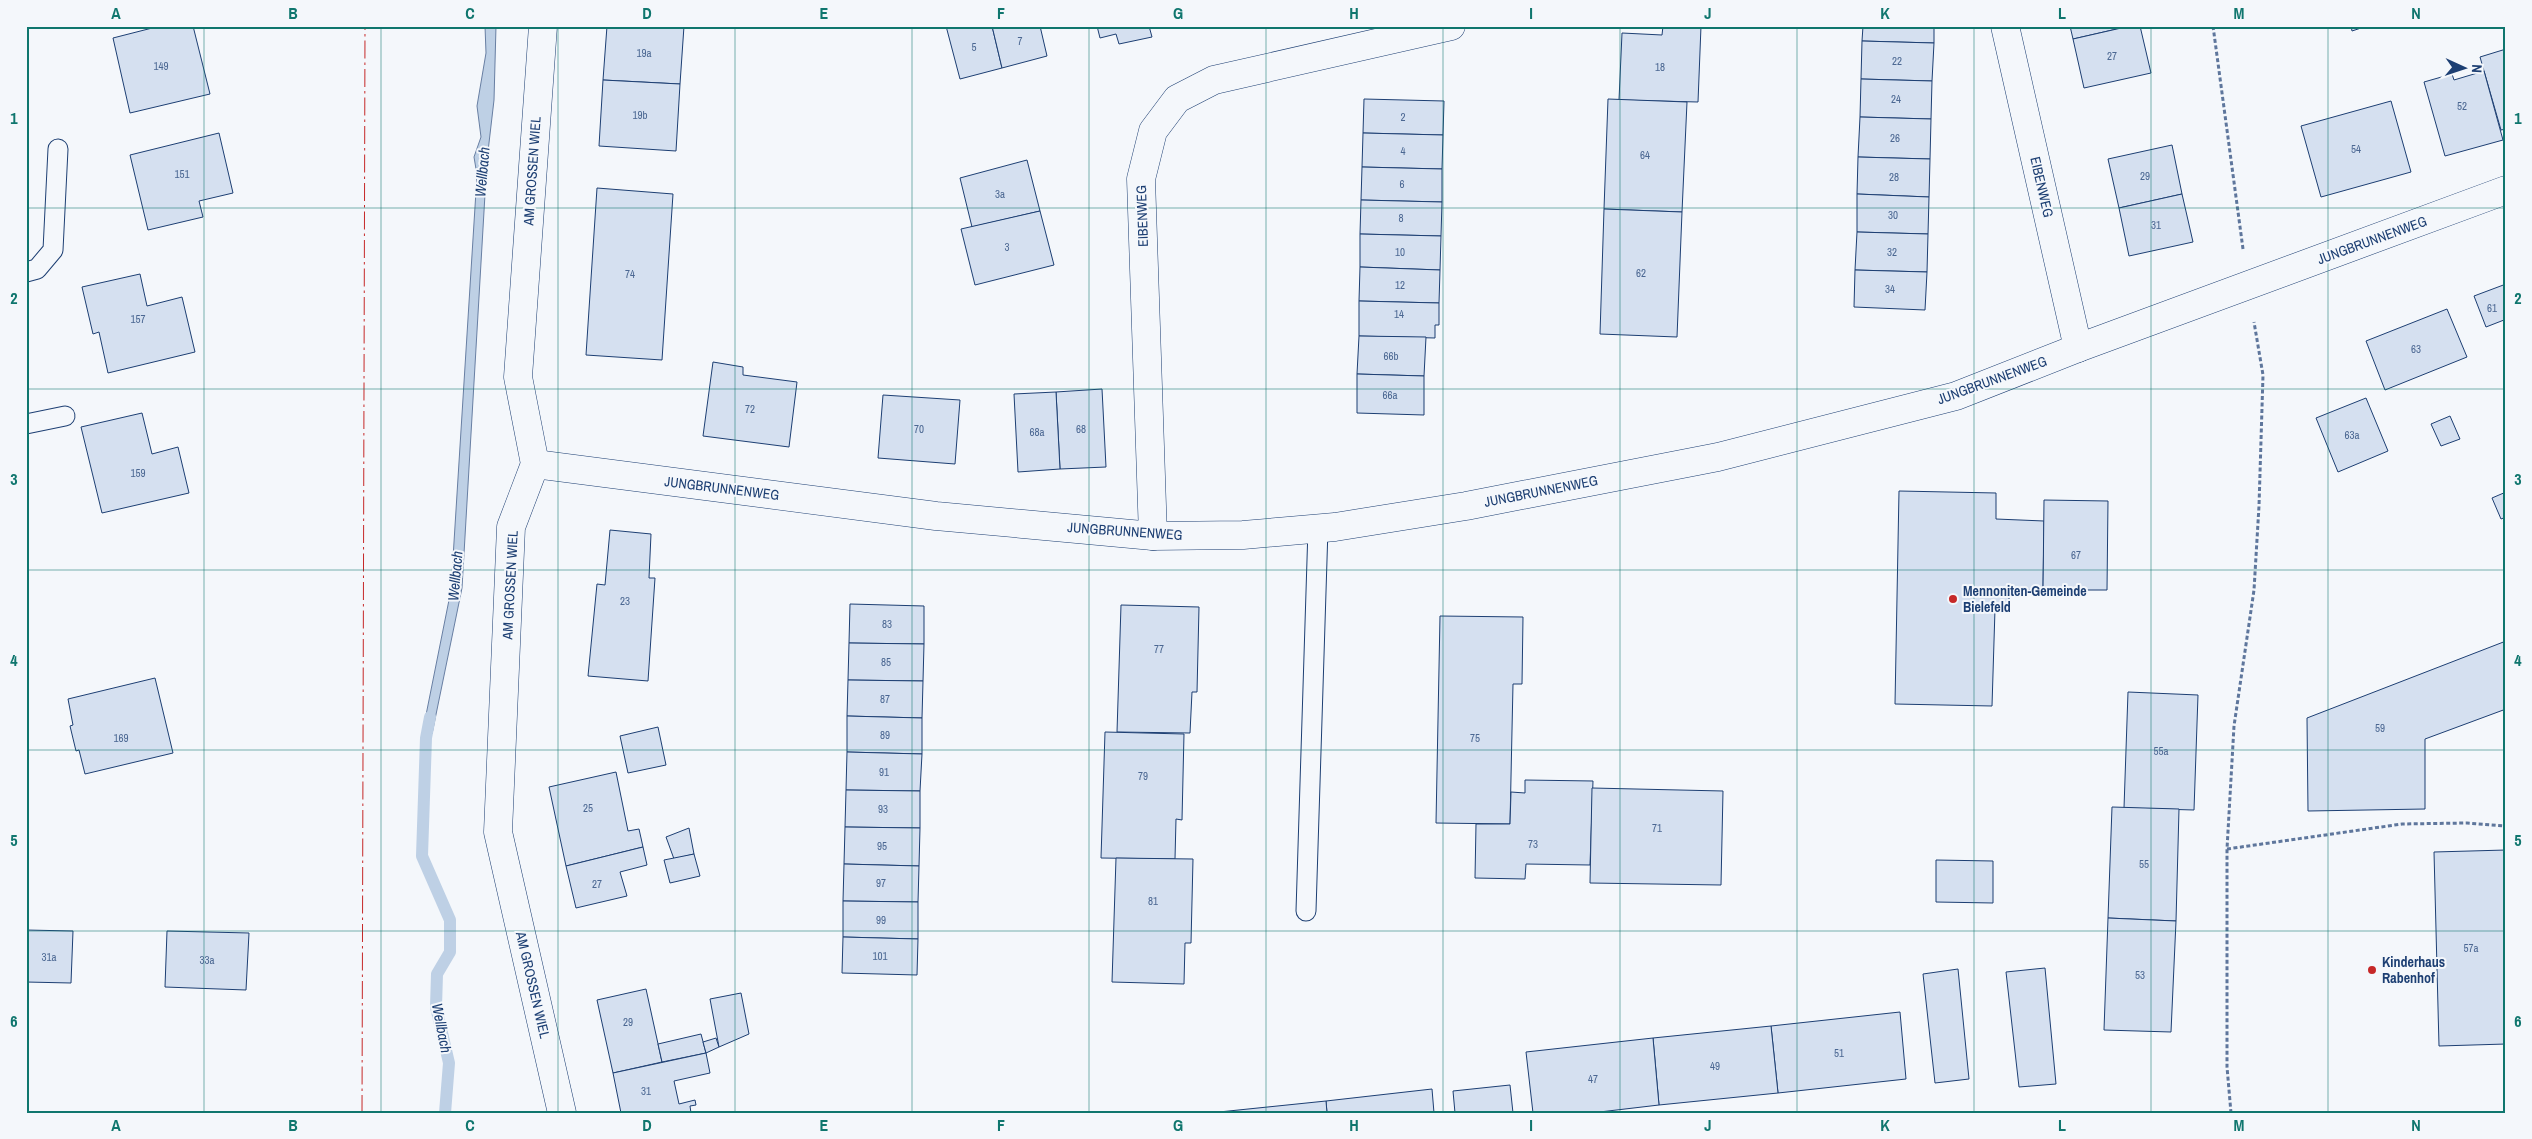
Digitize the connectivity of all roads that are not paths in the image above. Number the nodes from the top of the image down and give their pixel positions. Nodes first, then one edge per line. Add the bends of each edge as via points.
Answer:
1 (543, 26) edge
2 (1451, 26) edge
3 (2005, 26) edge
4 (58, 149) dead end
5 (2506, 190) edge
6 (26, 272) edge
7 (2078, 348) junction
8 (65, 416) dead end
9 (26, 424) edge
10 (536, 464) junction
11 (1318, 528) junction
12 (1153, 536) junction
13 (1306, 911) dead end
14 (562, 1113) edge

1 - 10 street, AM GROSSEN WIEL via 518,377
2 - 12 street, EIBENWEG via 1214,80 1177,99 1153,132 1141,179
3 - 7 street, EIBENWEG
4 - 6 lane via 53,250 37,270
5 - 7 street, JUNGBRUNNENWEG
7 - 11 street, JUNGBRUNNENWEG via 1956,396 1718,457 1466,506
8 - 9 lane
10 - 12 street, JUNGBRUNNENWEG via 936,516
10 - 14 street, AM GROSSEN WIEL via 512,527 498,832
11 - 12 street, JUNGBRUNNENWEG via 1243,535
11 - 13 lane

